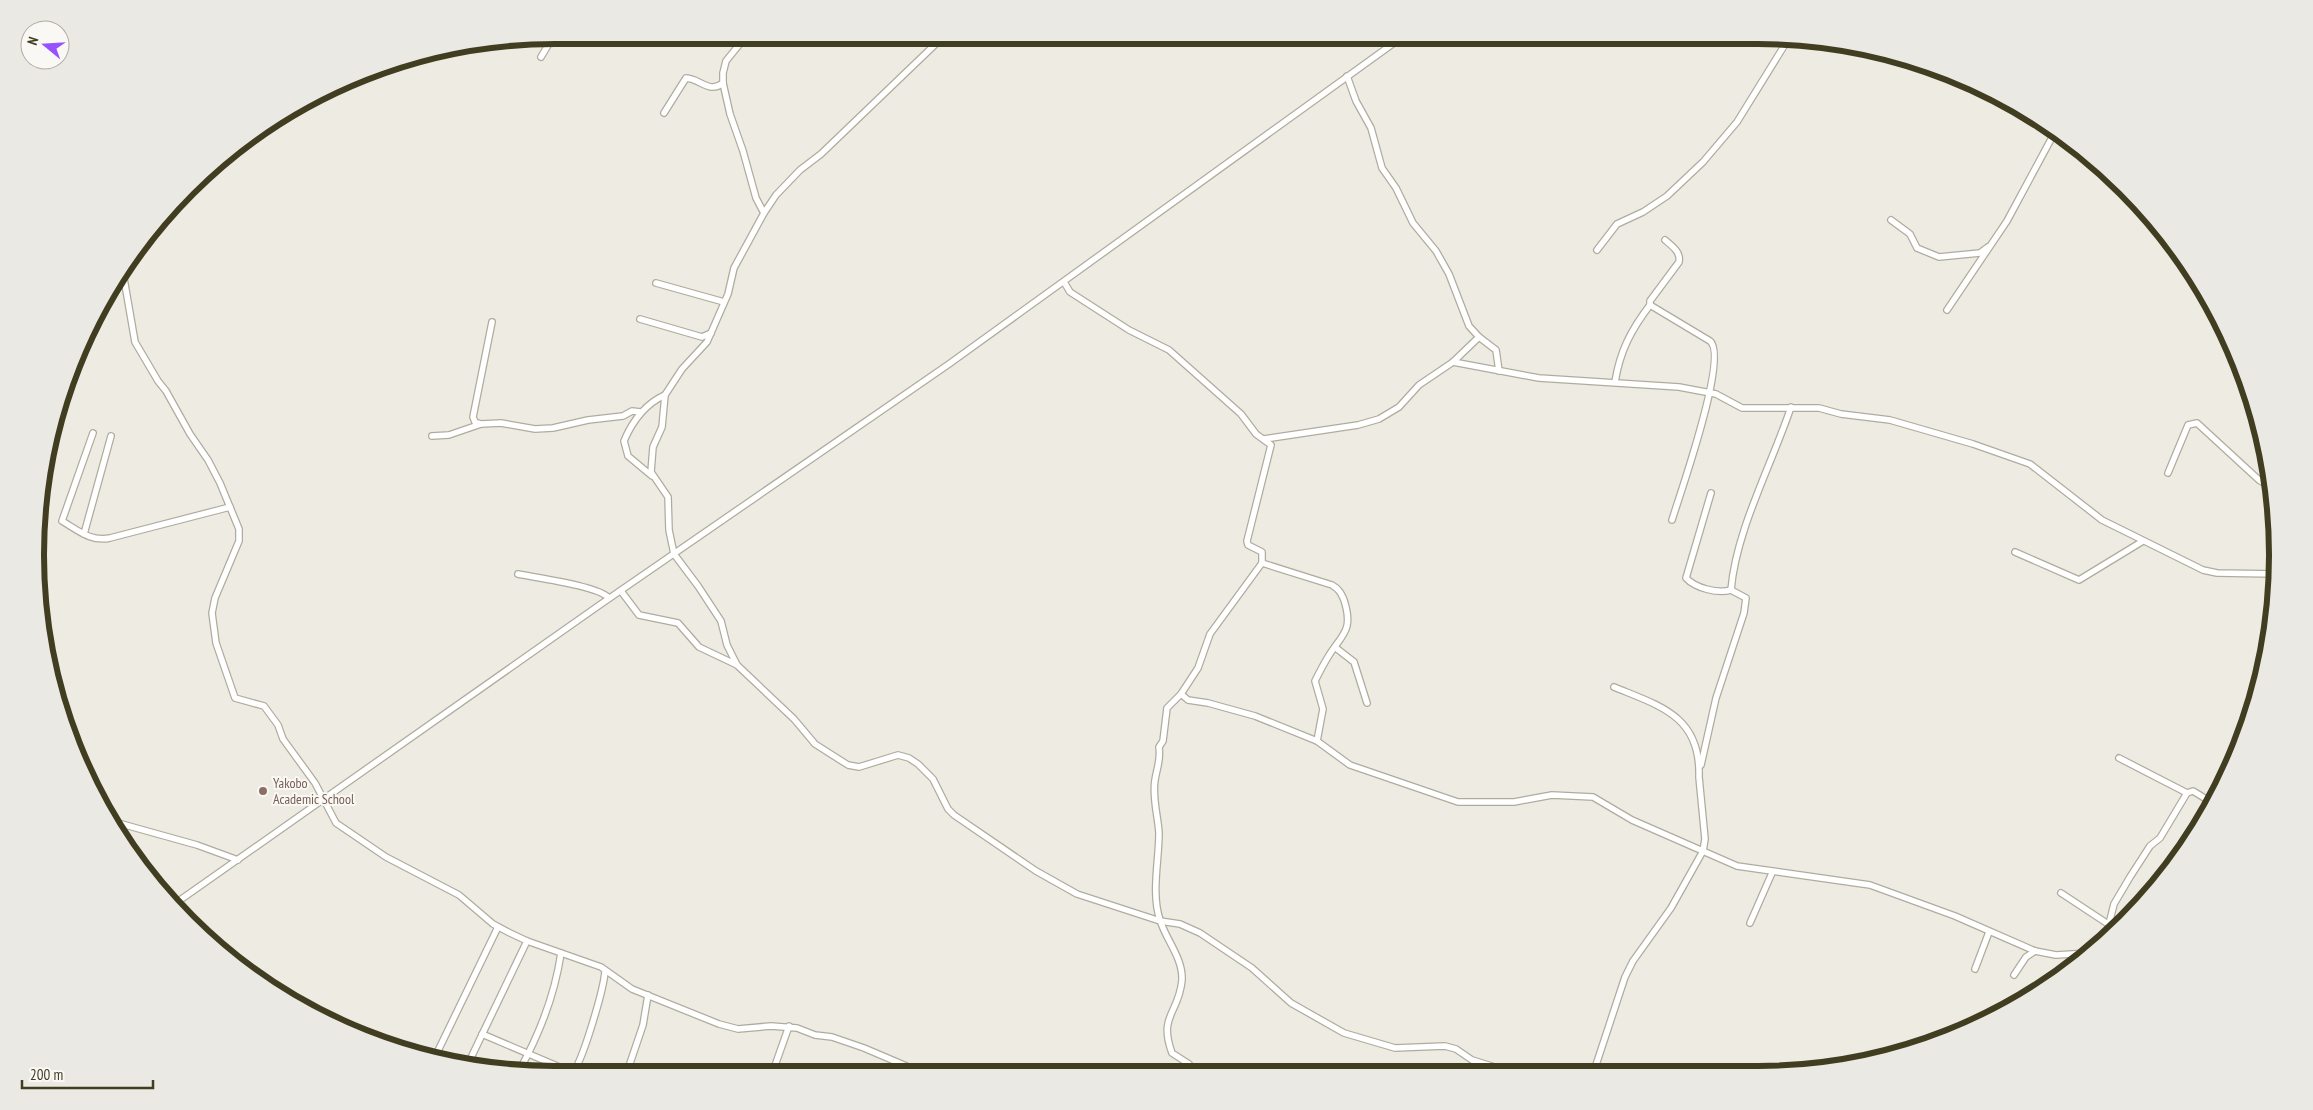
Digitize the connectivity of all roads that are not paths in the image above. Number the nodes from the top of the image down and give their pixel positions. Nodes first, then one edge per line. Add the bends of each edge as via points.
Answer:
1 (549, 44) edge
2 (740, 44) edge
3 (936, 44) edge
4 (1392, 44) edge
5 (1785, 45) edge
6 (541, 57) dead end
7 (1347, 76) junction
8 (723, 83) junction
9 (664, 113) dead end
10 (2052, 137) edge
11 (764, 213) junction
12 (1891, 220) dead end
13 (1996, 238) junction
14 (1665, 240) dead end
15 (1597, 250) dead end
16 (124, 280) edge
17 (1064, 282) junction
18 (656, 284) dead end
19 (724, 302) junction
20 (1650, 305) junction
21 (1948, 310) dead end
22 (640, 319) dead end
23 (492, 322) dead end
24 (711, 332) junction
25 (1478, 337) junction
26 (1453, 362) junction
27 (1499, 371) junction
28 (1615, 382) junction
29 (1711, 392) junction
30 (665, 395) junction
31 (1791, 407) junction
32 (641, 412) junction
33 (481, 424) junction
34 (93, 433) dead end
35 (111, 436) dead end
36 (432, 436) dead end
37 (1264, 439) junction
38 (2168, 473) dead end
39 (653, 476) junction
40 (2264, 483) edge
41 (1712, 494) dead end
42 (230, 507) junction
43 (1672, 520) dead end
44 (84, 534) junction
45 (2142, 540) junction
46 (2015, 552) dead end
47 (674, 554) junction
48 (1262, 563) junction
49 (518, 574) dead end
50 (2268, 574) edge
51 (1732, 590) junction
52 (621, 591) junction
53 (610, 598) junction
54 (1336, 648) junction
55 (737, 665) junction
56 (1614, 687) dead end
57 (1181, 694) junction
58 (1367, 704) dead end
59 (1317, 741) junction
60 (2119, 758) dead end
61 (1701, 767) junction
62 (2187, 793) junction
63 (325, 799) junction
64 (2207, 800) edge
65 (120, 824) edge
66 (1703, 851) junction
67 (238, 860) junction
68 (1772, 873) junction
69 (2061, 893) dead end
70 (179, 901) edge
71 (1160, 921) junction
72 (1750, 923) dead end
73 (2108, 924) junction
74 (498, 926) junction
75 (2107, 928) edge
76 (1989, 932) junction
77 (527, 942) junction
78 (2035, 951) junction
79 (561, 953) junction
80 (2078, 954) edge
81 (1975, 969) dead end
82 (605, 972) junction
83 (2014, 974) dead end
84 (648, 995) junction
85 (789, 1026) junction
86 (482, 1034) junction
87 (437, 1052) edge
88 (529, 1054) junction
89 (470, 1059) edge
90 (523, 1065) edge
91 (556, 1066) edge
92 (577, 1066) edge
93 (629, 1066) edge
94 (775, 1066) edge
95 (906, 1066) edge
96 (1190, 1066) edge
97 (1489, 1066) edge
98 (1596, 1066) edge

1 - 6 street
2 - 8 street via 726,61
3 - 11 street via 821,154 800,170
4 - 7 street
5 - 15 street via 1737,122 1703,162 1667,196 1617,224
7 - 17 street
7 - 25 street via 1371,128 1379,162 1409,217 1449,274 1469,326
8 - 9 street via 711,88 686,78
8 - 11 street via 756,198
10 - 13 street
11 - 19 street via 734,268
12 - 13 street via 1910,234 1917,248 1939,257 1980,253
13 - 21 street
14 - 20 street via 1675,249 1679,262
16 - 42 street via 135,342 208,460
17 - 37 street via 1070,292 1129,330 1168,350 1241,414 1256,434
17 - 47 street
18 - 19 street
19 - 24 street
20 - 28 street via 1628,337 1619,358
20 - 29 street via 1714,344
22 - 24 street via 702,337
23 - 33 street via 473,417
24 - 30 street via 704,347 682,369
25 - 26 street
25 - 27 street via 1496,350
26 - 27 street
26 - 37 street via 1423,382 1399,407 1371,422
27 - 28 street via 1539,378
28 - 29 street
29 - 31 street via 1739,408
29 - 43 street
30 - 32 street
30 - 39 street via 662,427 651,454
31 - 45 street via 1819,408 1884,419 2023,461 2052,479 2090,512
31 - 51 street via 1754,502
32 - 33 street via 632,411 623,416 552,428
32 - 39 street via 624,445 628,456
33 - 36 street
34 - 44 street via 62,522
35 - 44 street
37 - 48 street via 1271,445 1247,541 1248,545 1262,552
38 - 40 street via 2188,425 2196,423
39 - 47 street via 668,497
41 - 51 street via 1686,578 1690,583 1715,590
42 - 44 street via 102,540
42 - 63 street via 239,537 213,607 216,643 235,698 264,706
45 - 46 street via 2080,580
45 - 50 street via 2217,574
47 - 52 street
47 - 55 street via 721,621 727,645
48 - 54 street via 1339,590 1348,621 1346,633
48 - 57 street via 1210,634 1200,664
49 - 53 street via 605,593
51 - 61 street via 1746,598 1744,613 1716,698
52 - 53 street
52 - 55 street via 639,615 678,623 699,647
53 - 63 street
54 - 58 street via 1354,662
54 - 59 street via 1328,655 1314,684 1323,709
55 - 71 street via 794,719 815,744 848,765 859,767 898,755 909,758 932,779 954,815 1036,871 1077,894
56 - 61 street via 1663,707 1683,722
57 - 59 street via 1188,700 1208,702 1254,716
57 - 71 street via 1167,708 1163,741 1159,747 1161,759 1155,779 1159,835 1156,903
59 - 66 street via 1350,765 1458,802 1514,802 1552,795 1592,797 1632,820
60 - 62 street
61 - 66 street
62 - 64 street via 2193,791
62 - 73 street via 2160,838 2150,846 2130,876 2114,904
63 - 67 street
63 - 74 street via 333,818 342,828 386,857 455,892
65 - 67 street
66 - 68 street via 1737,866
66 - 98 street via 1671,908 1625,977
67 - 70 street
68 - 72 street
68 - 76 street via 1870,885
69 - 73 street
71 - 96 street via 1175,952 1181,976 1166,1034 1172,1052
71 - 97 street via 1180,924 1200,933 1252,968 1296,1007 1355,1038 1395,1048 1445,1046
73 - 75 street
74 - 77 street
74 - 87 street
76 - 78 street
76 - 81 street
77 - 79 street
77 - 86 street
78 - 80 street via 2056,955
78 - 83 street via 2026,957
79 - 82 street via 601,967
79 - 88 street via 557,980
82 - 84 street
82 - 92 street via 597,1010
84 - 85 street via 735,1029
84 - 93 street via 643,1025
85 - 94 street
85 - 95 street via 815,1036 844,1040
86 - 88 street
86 - 89 street
88 - 90 street
88 - 91 street

